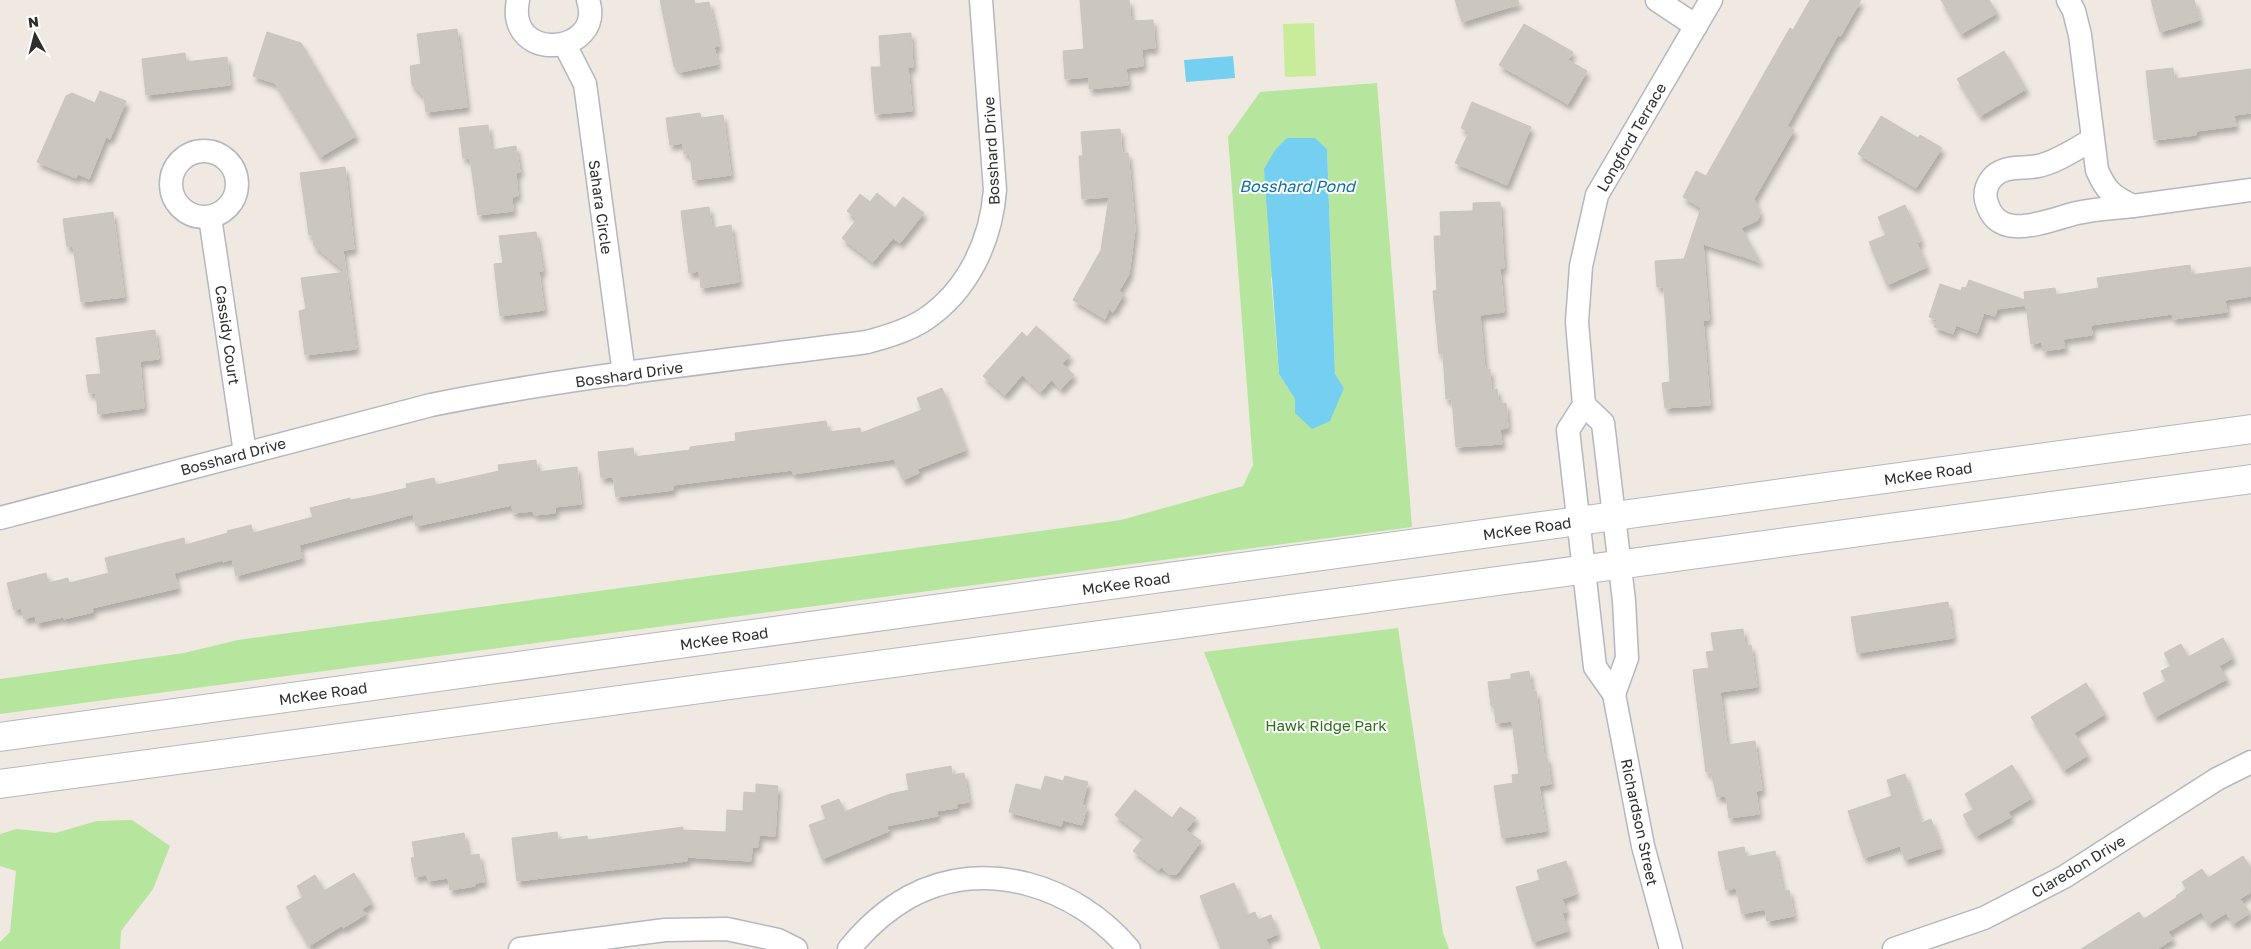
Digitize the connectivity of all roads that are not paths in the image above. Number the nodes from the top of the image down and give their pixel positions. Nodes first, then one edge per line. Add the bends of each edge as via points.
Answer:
1 (518, 0) edge
2 (588, 0) edge
3 (981, 0) edge
4 (1657, 0) edge
5 (1711, 0) edge
6 (2068, 0) edge
7 (1696, 26) junction
8 (565, 44) junction
9 (2092, 140) junction
10 (2251, 190) edge
11 (2133, 206) junction
12 (210, 217) dead end
13 (624, 374) junction
14 (1584, 405) junction
15 (2251, 429) edge
16 (245, 453) junction
17 (2251, 479) edge
18 (1615, 516) junction
19 (0, 518) edge
20 (1579, 521) junction
21 (1620, 566) junction
22 (1584, 570) junction
23 (1614, 694) junction
24 (0, 737) edge
25 (2251, 762) edge
26 (0, 784) edge
27 (520, 949) edge
28 (796, 949) edge
29 (849, 949) edge
30 (1129, 949) edge
31 (1671, 949) edge
32 (1894, 949) edge

1 - 8 street via 518,21 532,40 554,47
2 - 8 street via 589,18 584,29
3 - 13 street, Bosshard Drive via 994,213 972,269 948,302 923,321 867,342
4 - 7 street
5 - 7 street, Longford Terrace
6 - 9 street via 2080,35
7 - 14 street, Longford Terrace via 1597,194 1581,266 1577,322
8 - 13 street, Sahara Circle via 585,84
9 - 11 street via 2097,170 2104,186 2115,198
9 - 11 street via 2038,166 2007,169 1995,175 1987,184 1985,196 1994,217 2004,225 2018,227 2078,213
10 - 11 street
12 - 16 street, Cassidy Court
13 - 16 street, Bosshard Drive via 474,396
14 - 18 street via 1603,423
14 - 20 street via 1568,430
15 - 18 main road, McKee Road
16 - 19 street, Bosshard Drive
17 - 21 main road
18 - 20 main road, McKee Road
18 - 21 street
20 - 22 street, Richardson Street
20 - 24 main road, McKee Road
21 - 22 main road
21 - 23 street via 1627,658
22 - 23 street, Richardson Street via 1595,667
22 - 26 main road
23 - 31 street, Richardson Street via 1643,846
25 - 32 street, Claredon Drive via 2217,779 2064,877 1984,918
27 - 28 street via 665,930 727,929 778,940
29 - 30 street via 885,913 910,897 940,884 973,879 1007,880 1058,893 1101,920

